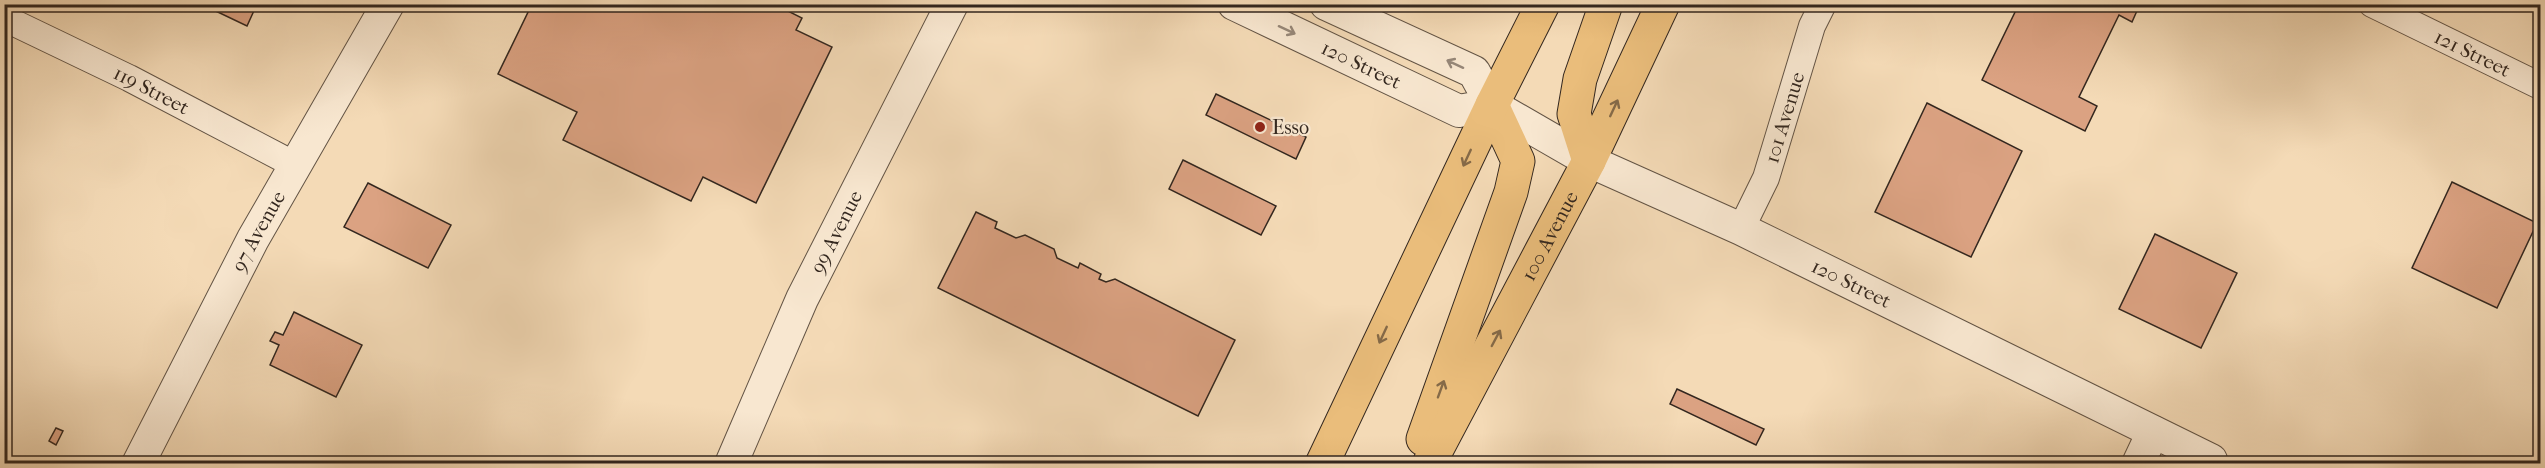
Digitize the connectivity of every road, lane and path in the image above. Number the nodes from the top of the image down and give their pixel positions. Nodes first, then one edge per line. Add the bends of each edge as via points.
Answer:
1 (388, 4) edge
2 (952, 4) edge
3 (1234, 4) edge
4 (1326, 4) edge
5 (1543, 4) edge
6 (1606, 4) edge
7 (1664, 4) edge
8 (1823, 4) edge
9 (2372, 4) edge
10 (4, 18) edge
11 (2541, 86) edge
12 (1492, 105) junction
13 (1589, 161) junction
14 (295, 165) junction
15 (1741, 229) junction
16 (2153, 432) junction
17 (2211, 460) dead end
18 (146, 461) edge
19 (731, 464) edge
20 (1322, 464) edge
21 (1414, 464) edge
22 (1429, 464) edge
23 (2138, 464) edge

1 - 14 street, 97 Avenue
2 - 19 street, 99 Avenue via 802,299
3 -> 12 street, 120 Street via 1459,111
12 -> 4 street, 120 Street via 1474,72
5 - 12 main road
6 - 13 main road via 1580,78 1574,114
13 -> 7 main road, 100 Avenue
8 - 15 street, 101 Avenue via 1812,26 1766,178
9 - 11 street, 121 Street
10 - 14 street, 119 Street
12 - 13 street, 120 Street
12 -> 20 main road
21 -> 12 main road via 1518,161
13 - 15 street, 120 Street
22 -> 13 main road, 100 Avenue
14 - 18 street, 97 Avenue via 254,239
15 - 16 street, 120 Street
16 - 17 street, 120 Street
16 - 23 street

